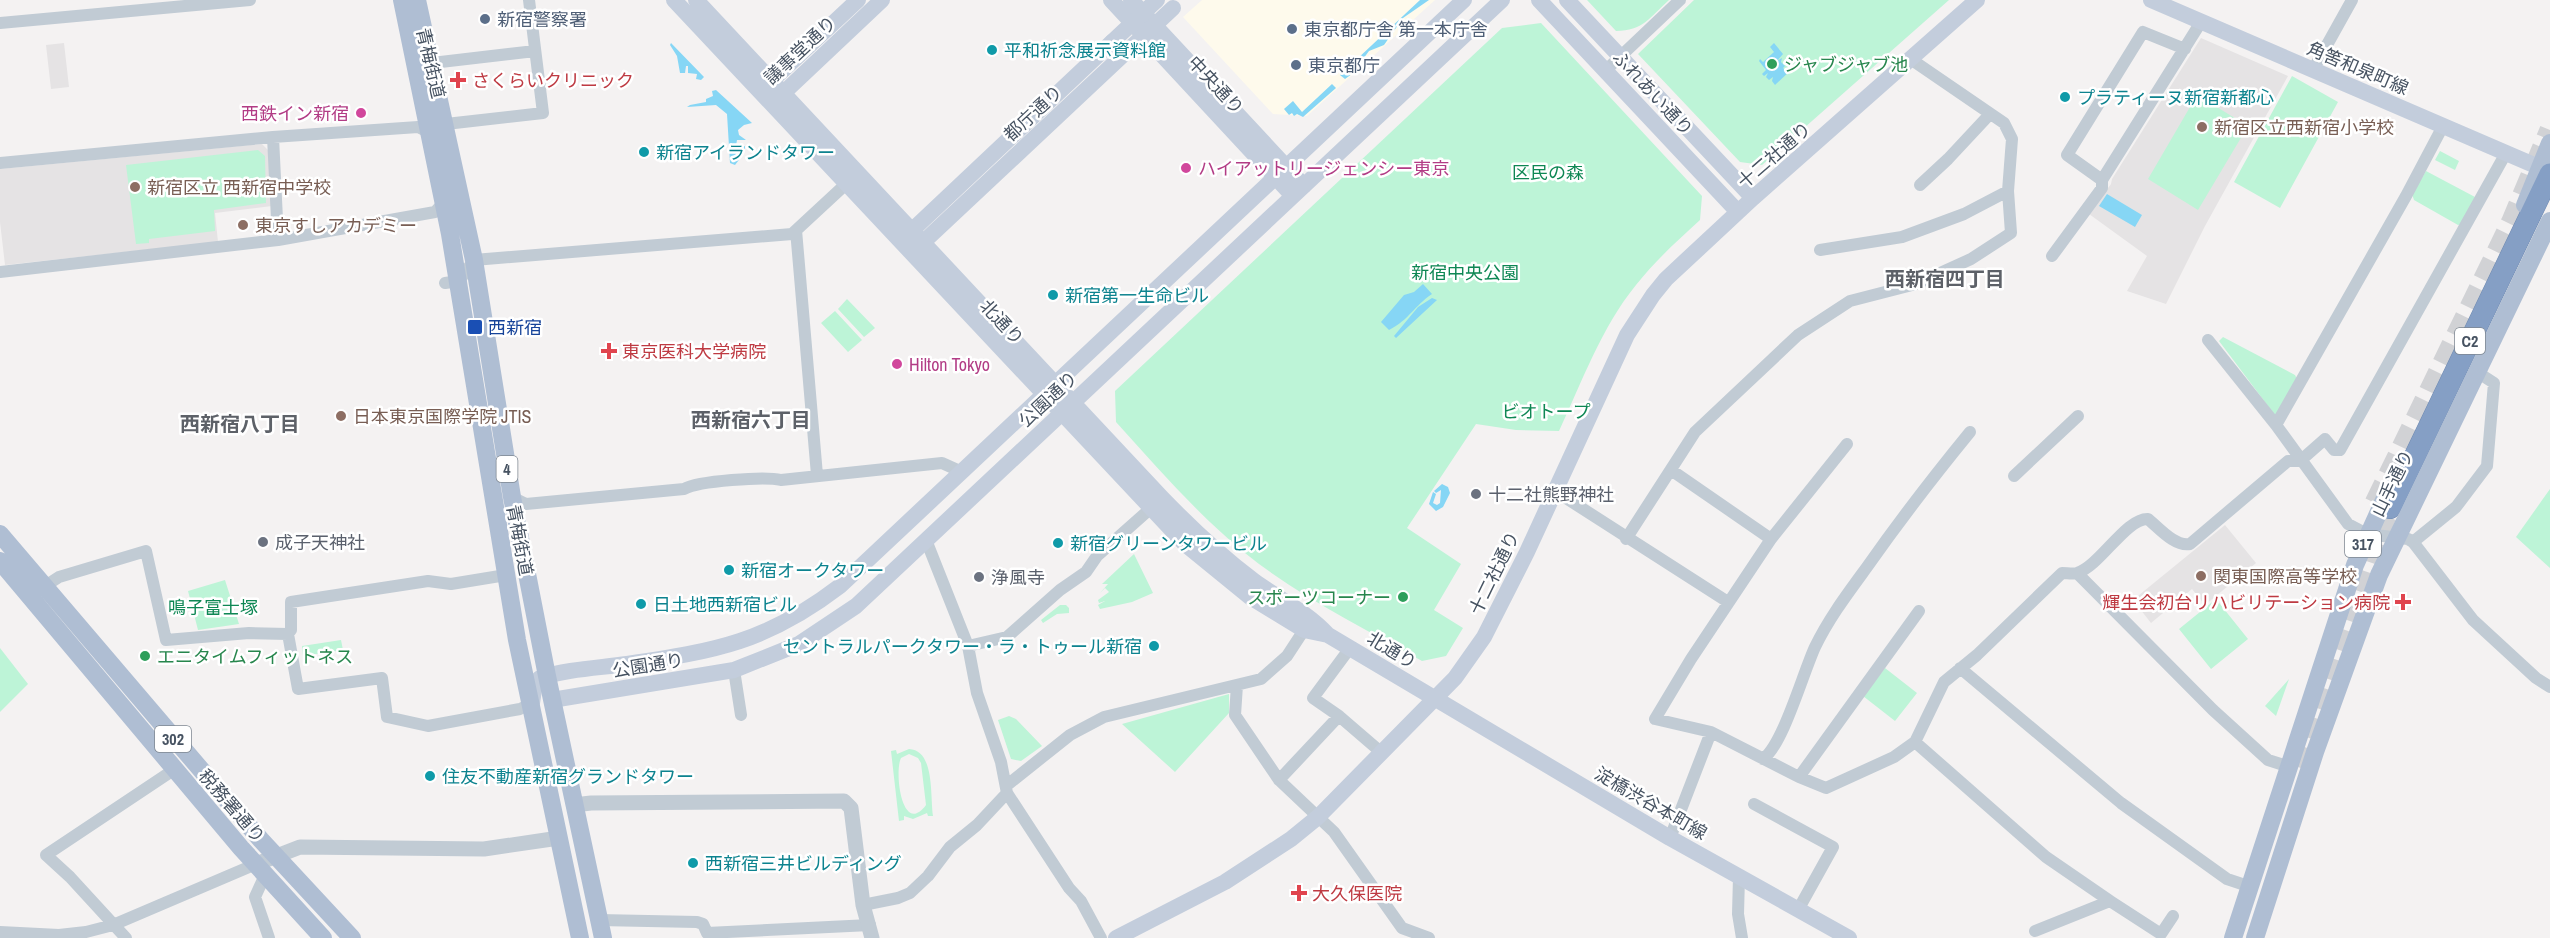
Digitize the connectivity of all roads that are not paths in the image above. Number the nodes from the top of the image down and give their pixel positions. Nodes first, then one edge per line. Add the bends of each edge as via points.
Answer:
1 (250, 0) edge
2 (402, 0) edge
3 (417, 0) edge
4 (529, 0) edge
5 (674, 0) edge
6 (696, 0) edge
7 (858, 0) edge
8 (882, 0) edge
9 (1111, 0) edge
10 (1131, 0) edge
11 (1157, 0) edge
12 (1182, 0) edge
13 (1464, 0) edge
14 (1502, 0) edge
15 (1539, 0) edge
16 (1567, 0) edge
17 (1680, 0) edge
18 (1977, 0) edge
19 (2151, 0) edge
20 (2352, 0) edge
21 (0, 22) edge
22 (2201, 22) junction
23 (1118, 48) junction
24 (2185, 49) junction
25 (535, 51) junction
26 (1620, 57) junction
27 (1912, 60) junction
28 (432, 63) junction
29 (2313, 70) junction
30 (1605, 71) junction
31 (772, 93) junction
32 (1990, 114) junction
33 (2443, 126) junction
34 (439, 129) junction
35 (273, 137) junction
36 (2550, 143) edge
37 (2506, 153) junction
38 (0, 163) edge
39 (1281, 172) junction
40 (2547, 172) edge
41 (2102, 180) junction
42 (846, 184) junction
43 (1920, 185) dead end
44 (1298, 191) junction
45 (2008, 191) junction
46 (2550, 191) edge
47 (1753, 198) junction
48 (444, 202) junction
49 (1738, 212) junction
50 (2548, 229) edge
51 (796, 230) junction
52 (278, 240) junction
53 (911, 242) junction
54 (1820, 250) dead end
55 (2052, 256) dead end
56 (474, 260) junction
57 (0, 272) edge
58 (452, 282) junction
59 (2208, 340) dead end
60 (2477, 372) junction
61 (1049, 390) junction
62 (1067, 408) junction
63 (2078, 416) dead end
64 (2276, 425) junction
65 (1971, 432) dead end
66 (1847, 444) dead end
67 (2300, 460) junction
68 (1671, 470) junction
69 (962, 472) junction
70 (817, 475) junction
71 (2014, 476) dead end
72 (1555, 491) junction
73 (512, 497) junction
74 (1150, 509) junction
75 (0, 534) edge
76 (2367, 534) junction
77 (1626, 539) junction
78 (1771, 539) junction
79 (926, 540) junction
80 (2405, 540) junction
81 (0, 561) edge
82 (2077, 573) junction
83 (506, 575) junction
84 (37, 591) junction
85 (1728, 602) junction
86 (1919, 611) dead end
87 (1304, 630) junction
88 (288, 634) junction
89 (1328, 635) junction
90 (968, 646) junction
91 (1350, 648) junction
92 (1960, 668) junction
93 (734, 670) junction
94 (547, 676) junction
95 (1237, 685) junction
96 (2550, 687) edge
97 (1436, 699) junction
98 (552, 700) junction
99 (532, 703) junction
100 (741, 715) dead end
101 (1339, 716) junction
102 (1711, 732) junction
103 (1915, 742) junction
104 (1382, 753) junction
105 (1763, 759) junction
106 (2290, 767) junction
107 (175, 769) junction
108 (1798, 777) junction
109 (1279, 780) junction
110 (1007, 789) junction
111 (1754, 804) dead end
112 (574, 806) junction
113 (1318, 817) junction
114 (559, 838) junction
115 (1670, 838) junction
116 (276, 856) junction
117 (260, 870) junction
118 (1739, 877) junction
119 (2251, 887) junction
120 (2110, 901) junction
121 (863, 905) junction
122 (1798, 910) junction
123 (2173, 916) dead end
124 (599, 920) junction
125 (113, 925) junction
126 (871, 931) edge
127 (2035, 931) dead end
128 (0, 932) edge
129 (707, 935) edge
130 (126, 938) edge
131 (270, 938) edge
132 (323, 938) edge
133 (352, 938) edge
134 (580, 938) edge
135 (603, 938) edge
136 (1101, 938) edge
137 (1116, 938) edge
138 (1429, 938) edge
139 (1742, 938) edge
140 (1849, 938) edge
141 (2233, 938) edge
142 (2255, 938) edge

1 - 21 street
2 - 34 main road, 青梅街道 / 4
3 - 28 main road, 青梅街道 / 4
4 - 25 street
5 - 31 main road, 北通り
6 - 31 main road, 北通り
7 - 31 main road, 議事堂通り
8 - 31 main road, 議事堂通り
9 - 39 main road, 中央通り
10 - 39 main road, 中央通り
11 - 23 main road, 都庁通り, bridge
12 - 23 main road, 都庁通り, bridge
13 - 39 main road, 公園通り
14 - 44 main road, 公園通り
15 - 30 main road, ふれあい通り
16 - 26 main road, ふれあい通り
17 - 26 street
18 - 27 main road, 十二社通り
19 - 22 main road, 角筈和泉町線
20 - 29 street
22 - 24 street
22 - 29 main road, 角筈和泉町線
23 - 53 main road, 都庁通り
24 - 41 street
24 - 41 street via 2143,32 2067,155
25 - 28 street
25 - 34 street via 543,113
26 - 30 street
26 - 47 main road, ふれあい通り
27 - 32 street
27 - 47 main road, 十二社通り
28 - 34 main road, 青梅街道 / 4
29 - 33 main road, 角筈和泉町線
30 - 49 main road, ふれあい通り
31 - 42 main road, 北通り
31 - 53 main road, 北通り
32 - 43 street
32 - 45 street via 2004,123 2012,139
33 - 37 main road, 角筈和泉町線
33 - 64 street
34 - 35 street via 418,127
34 - 48 main road, 青梅街道 / 4
34 - 56 main road, 青梅街道 / 4
35 - 38 street
35 - 52 street
36 - 40 main road, 山手通り / 317
37 - 40 main road, 角筈和泉町線
37 - 67 street via 2340,450 2334,450 2325,439
39 - 44 main road, 中央通り
39 - 61 main road, 公園通り
40 - 46 highway, C2 via 2393,510
40 - 76 main road, 山手通り / 317 via 2518,220
41 - 55 street via 2102,188
42 - 51 street
42 - 53 main road, 北通り
44 - 62 main road, 公園通り
45 - 54 street via 1964,214 1902,237
45 - 68 street via 2011,233 1971,259 1916,284 1850,301 1798,335 1695,432
47 - 49 main road, 十二社通り
48 - 52 street via 435,212
48 - 58 main road, 青梅街道 / 4
49 - 72 main road, 十二社通り via 1666,279 1639,314
50 - 60 main road, 山手通り / 317
51 - 56 street via 792,234
51 - 70 street
52 - 57 street
53 - 61 main road, 北通り
56 - 58 street
56 - 73 main road, 青梅街道 / 4
58 - 83 main road, 青梅街道 / 4
59 - 64 street
60 - 80 main road, 山手通り / 317
60 - 80 street via 2494,382 2487,466 2456,507
61 - 62 main road, 北通り
61 - 69 main road, 公園通り
62 - 74 main road, 北通り
62 - 79 main road, 公園通り
62 - 89 main road, 北通り via 1210,545 1255,582 1312,618
63 - 71 street
64 - 67 street
65 - 105 street via 1917,496 1835,610 1781,732
66 - 78 street
67 - 76 street via 2348,524
67 - 82 street via 2288,461 2190,544 2177,542 2148,519 2142,519
68 - 77 street
68 - 78 street
69 - 70 street via 942,463
69 - 94 main road, 公園通り via 840,586 797,617 734,645 696,654
70 - 73 street via 732,480 684,489 526,504
72 - 77 street
72 - 97 main road, 十二社通り via 1484,637
73 - 94 main road, 青梅街道 / 4
74 - 87 main road, 北通り via 1213,569
74 - 90 street via 1097,556 1086,572 1007,637
75 - 84 main road, 税務署通り / 302
76 - 80 street
76 - 106 main road, 山手通り / 317
77 - 85 street
78 - 85 street
79 - 90 street
79 - 93 main road, 公園通り via 834,623 799,644
80 - 96 street via 2432,564 2473,620
80 - 142 main road, 山手通り / 317 via 2379,575
81 - 84 main road, 税務署通り / 302
82 - 92 street via 2062,573
82 - 106 street via 2213,710 2268,760
83 - 88 street via 451,584 428,581 291,602
83 - 99 main road, 青梅街道 / 4
84 - 88 street via 59,577 146,551 166,640
84 - 107 main road, 税務署通り / 302
84 - 116 main road, 税務署通り / 302
85 - 102 street via 1655,719
86 - 108 street
87 - 89 main road, 北通り
87 - 95 street via 1270,673
88 - 99 street via 298,689 382,678 387,717 428,726 520,709
89 - 91 main road, 北通り
90 - 110 street via 977,693
91 - 97 main road, 北通り
91 - 101 street via 1313,698
92 - 103 street via 1944,682
92 - 119 street via 2121,803 2228,879
93 - 98 main road, 公園通り
93 - 100 street
94 - 98 main road, 青梅街道 / 4
94 - 99 main road via 535,683
95 - 109 street via 1235,715
95 - 110 street via 1104,717 1070,735
97 - 104 main road, 十二社通り
97 - 115 main road, 淀橋渋谷本町線
98 - 99 main road
98 - 112 main road, 青梅街道 / 4
99 - 114 main road, 青梅街道 / 4
101 - 104 street
101 - 109 street
102 - 105 street
102 - 115 street
103 - 108 street via 1894,757 1826,788
103 - 120 street via 2046,857
104 - 113 main road, 十二社通り
105 - 108 street
106 - 119 main road, 山手通り / 317
107 - 117 main road, 税務署通り / 302
107 - 125 street via 46,855
109 - 113 street
110 - 121 street via 910,893
110 - 136 street
111 - 122 street via 1833,848
112 - 121 street via 844,801 851,808
112 - 124 main road, 青梅街道 / 4
113 - 137 main road, 十二社通り via 1226,882
113 - 138 street via 1334,832 1402,928
114 - 116 street via 484,849 300,847
114 - 134 main road, 青梅街道 / 4
115 - 118 main road, 淀橋渋谷本町線
116 - 117 street
116 - 133 main road, 税務署通り / 302
117 - 125 street
117 - 131 street via 255,897
117 - 132 main road, 税務署通り / 302
118 - 122 main road, 淀橋渋谷本町線
118 - 139 street
119 - 141 main road, 山手通り / 317
120 - 123 street via 2161,934
120 - 127 street
121 - 126 street
122 - 140 main road, 淀橋渋谷本町線
124 - 129 street via 697,922 703,924
124 - 135 main road, 青梅街道 / 4
125 - 128 street via 59,935
125 - 130 street
126 - 129 street

